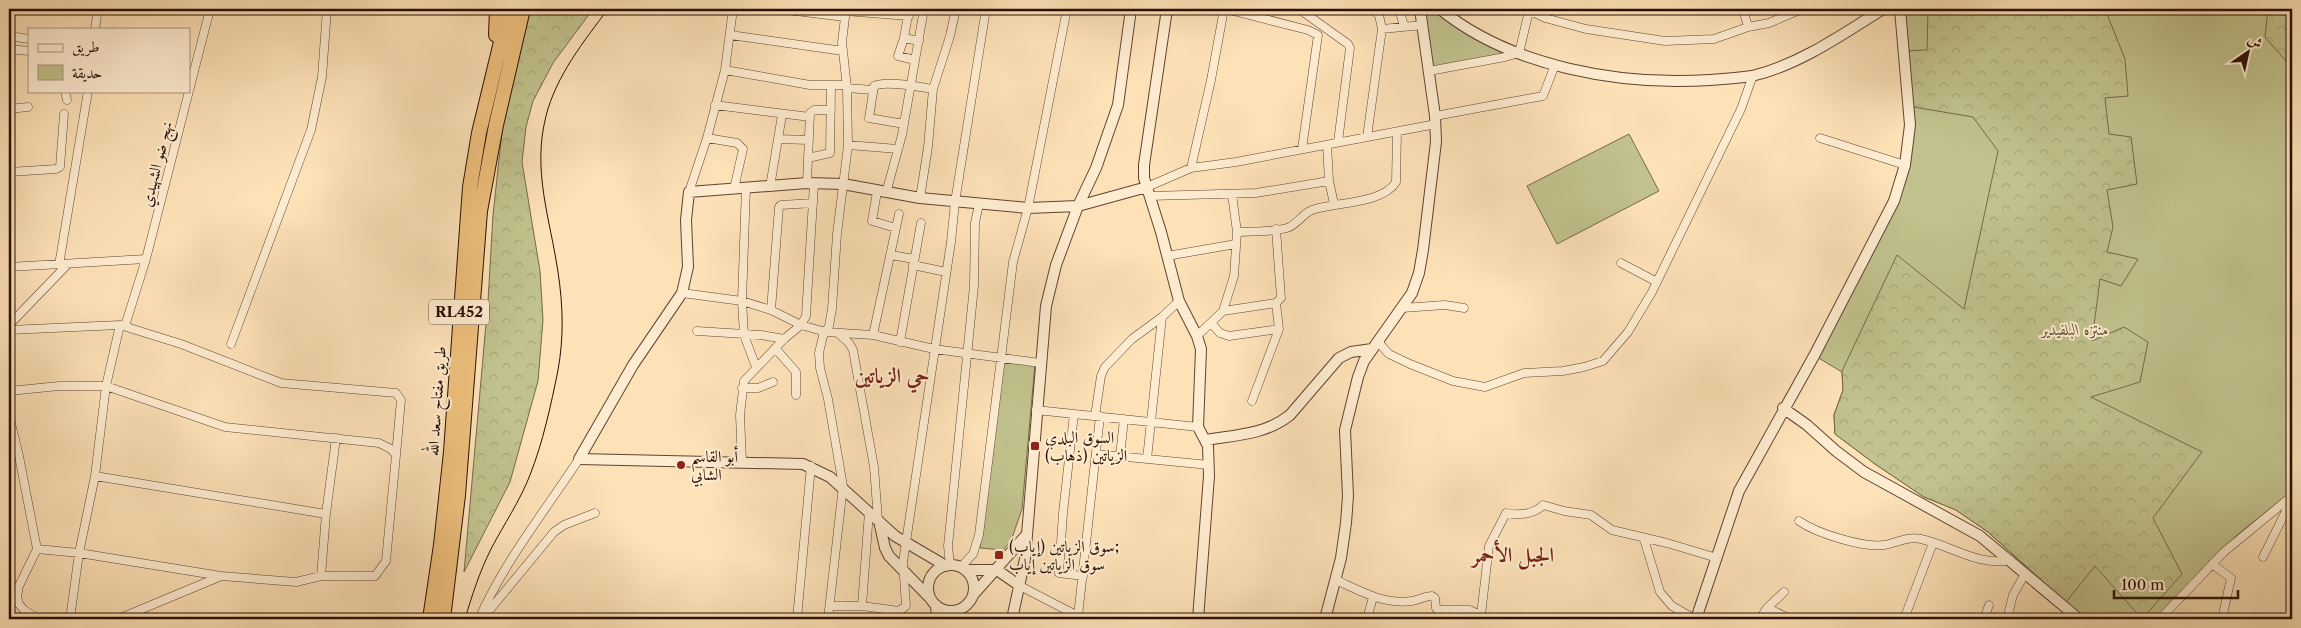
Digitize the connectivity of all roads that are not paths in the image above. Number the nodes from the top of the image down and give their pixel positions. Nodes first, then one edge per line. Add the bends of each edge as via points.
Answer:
1 (98, 9) edge
2 (210, 9) edge
3 (327, 9) edge
4 (498, 9) edge
5 (509, 9) edge
6 (523, 9) edge
7 (531, 9) edge
8 (733, 9) edge
9 (779, 9) edge
10 (924, 9) edge
11 (956, 9) edge
12 (986, 9) edge
13 (1067, 9) edge
14 (1132, 9) edge
15 (1167, 9) edge
16 (1225, 9) edge
17 (1299, 9) edge
18 (1371, 9) edge
19 (1398, 9) edge
20 (1420, 9) edge
21 (1440, 9) edge
22 (1743, 9) edge
23 (1802, 9) edge
24 (1884, 9) edge
25 (1900, 9) edge
26 (1527, 10) edge
27 (845, 12) edge
28 (909, 12) edge
29 (1423, 25) junction
30 (1404, 26) junction
31 (1748, 27) junction
32 (95, 28) edge
33 (1382, 29) junction
34 (1329, 30) junction
35 (730, 35) junction
36 (1318, 35) junction
37 (9, 36) edge
38 (904, 38) junction
39 (28, 39) edge
40 (918, 41) junction
41 (513, 47) junction
42 (9, 49) edge
43 (28, 51) edge
44 (843, 51) junction
45 (1519, 53) junction
46 (915, 60) junction
47 (496, 62) junction
48 (1555, 65) junction
49 (725, 70) junction
50 (1429, 71) junction
51 (191, 73) edge
52 (1753, 75) junction
53 (831, 86) junction
54 (910, 86) junction
55 (847, 87) junction
56 (933, 89) junction
57 (873, 90) junction
58 (88, 92) edge
59 (186, 92) edge
60 (716, 105) junction
61 (28, 107) dead end
62 (9, 109) edge
63 (831, 110) junction
64 (64, 114) dead end
65 (782, 115) junction
66 (810, 117) junction
67 (1435, 120) junction
68 (904, 124) junction
69 (1397, 132) junction
70 (1367, 136) junction
71 (707, 138) junction
72 (1820, 138) dead end
73 (778, 139) junction
74 (808, 140) junction
75 (1338, 142) junction
76 (848, 145) junction
77 (1326, 145) junction
78 (898, 149) junction
79 (1302, 149) junction
80 (808, 158) junction
81 (1905, 165) junction
82 (1191, 168) junction
83 (9, 172) edge
84 (1329, 181) junction
85 (811, 183) junction
86 (843, 184) junction
87 (770, 186) junction
88 (746, 187) junction
89 (734, 189) junction
90 (1148, 191) junction
91 (689, 192) junction
92 (881, 192) junction
93 (1232, 194) junction
94 (920, 198) junction
95 (955, 202) junction
96 (813, 203) junction
97 (978, 204) junction
98 (1334, 204) junction
99 (1078, 206) junction
100 (1028, 208) junction
101 (898, 214) dead end
102 (921, 222) dead end
103 (896, 228) junction
104 (1276, 229) junction
105 (1237, 232) junction
106 (1236, 244) junction
107 (891, 255) junction
108 (1167, 256) junction
109 (146, 259) junction
110 (914, 262) junction
111 (1621, 263) dead end
112 (64, 264) junction
113 (9, 267) edge
114 (946, 272) junction
115 (1657, 282) junction
116 (682, 293) junction
117 (742, 301) junction
118 (1179, 301) junction
119 (1276, 303) junction
120 (1402, 308) junction
121 (1464, 308) dead end
122 (772, 310) junction
123 (1223, 311) junction
124 (1162, 317) junction
125 (1211, 323) junction
126 (9, 325) edge
127 (122, 325) junction
128 (801, 326) junction
129 (1279, 329) junction
130 (9, 330) edge
131 (697, 331) dead end
132 (826, 332) junction
133 (837, 333) junction
134 (744, 335) junction
135 (873, 335) junction
136 (1198, 336) junction
137 (784, 339) junction
138 (900, 342) junction
139 (231, 344) dead end
140 (1375, 345) junction
141 (775, 348) junction
142 (934, 349) junction
143 (966, 353) junction
144 (1002, 357) junction
145 (1040, 362) junction
146 (756, 367) junction
147 (773, 382) dead end
148 (106, 386) junction
149 (742, 388) junction
150 (9, 391) edge
151 (796, 395) dead end
152 (1252, 401) dead end
153 (1784, 408) junction
154 (1036, 410) junction
155 (1074, 414) junction
156 (9, 415) edge
157 (1098, 416) junction
158 (1124, 419) junction
159 (1151, 422) junction
160 (1198, 427) junction
161 (336, 438) junction
162 (1205, 440) junction
163 (1096, 454) junction
164 (396, 455) junction
165 (1120, 456) junction
166 (579, 459) junction
167 (1147, 459) junction
168 (742, 462) junction
169 (1209, 465) junction
170 (811, 466) junction
171 (95, 476) junction
172 (842, 486) junction
173 (2292, 497) edge
174 (869, 512) junction
175 (595, 513) dead end
176 (326, 514) junction
177 (878, 521) junction
178 (1799, 522) dead end
179 (1027, 534) junction
180 (1644, 539) junction
181 (908, 543) junction
182 (1933, 543) junction
183 (37, 549) junction
184 (79, 553) junction
185 (2263, 557) dead end
186 (1716, 558) junction
187 (2010, 560) junction
188 (2212, 564) junction
189 (948, 566) junction
190 (963, 569) junction
191 (997, 570) junction
192 (903, 572) junction
193 (2025, 574) junction
194 (221, 576) junction
195 (321, 576) junction
196 (1083, 576) junction
197 (1336, 580) junction
198 (1020, 586) junction
199 (1784, 592) dead end
200 (974, 594) junction
201 (1373, 597) junction
202 (934, 602) junction
203 (1989, 605) dead end
204 (830, 606) junction
205 (862, 606) junction
206 (1767, 608) junction
207 (1442, 610) junction
208 (949, 615) edge
209 (1484, 617) edge
210 (2010, 618) edge
211 (39, 619) edge
212 (70, 619) edge
213 (118, 619) edge
214 (430, 619) edge
215 (443, 619) edge
216 (481, 619) edge
217 (797, 619) edge
218 (828, 619) edge
219 (937, 619) edge
220 (1012, 619) edge
221 (1198, 619) edge
222 (1325, 619) edge
223 (1367, 619) edge
224 (1442, 619) edge
225 (1695, 619) edge
226 (1760, 619) edge
227 (1791, 619) edge
228 (1904, 619) edge
229 (1984, 619) edge
230 (2079, 619) edge
231 (2160, 619) edge
232 (2222, 619) edge

1 - 32 street
2 - 51 street, نهج ضو الشهيدي
3 - 139 street via 322,77 311,130
4 - 47 highway
5 - 47 highway, طريق مفتاح سعد الله / RL452
6 - 41 highway, طريق مفتاح سعد الله / RL452
7 - 41 highway
8 - 35 street
9 - 27 street
10 - 40 street
11 - 56 street
12 - 95 street
13 - 100 street
14 - 99 street via 1118,105 1096,168
15 - 90 street via 1144,166
16 - 36 street
16 - 82 street
17 - 34 street
18 - 33 street via 1379,15
19 - 30 street
20 - 29 street
21 - 45 street via 1491,41
22 - 31 street
23 - 31 street via 1769,23
24 - 52 street via 1815,50
25 - 81 street via 1910,108
26 - 31 street via 1586,29 1665,40 1714,39
26 - 45 street
27 - 28 street
27 - 44 street
28 - 38 street
29 - 30 street
29 - 50 street
30 - 33 street
33 - 70 street
34 - 36 street via 1326,36
34 - 75 street via 1348,44 1350,52
35 - 44 street
35 - 49 street
36 - 79 street
37 - 39 street
38 - 40 street
38 - 46 street via 898,56
40 - 46 street
41 - 215 highway, طريق مفتاح سعد الله / RL452 via 480,211 458,495
42 - 43 street
44 - 55 street
45 - 48 street
45 - 50 street
46 - 54 street
47 - 214 highway, طريق مفتاح سعد الله / RL452 via 470,187 450,452
48 - 52 street via 1657,81
48 - 67 street via 1543,96
49 - 53 street
49 - 60 street
50 - 67 street
52 - 115 street via 1741,109
53 - 55 street
53 - 63 street
54 - 56 street
54 - 57 street via 877,84
54 - 68 street
55 - 57 street
55 - 76 street
56 - 94 street
57 - 68 street via 869,118
58 - 112 street
59 - 109 street, نهج ضو الشهيدي
60 - 65 street
60 - 71 street
61 - 62 street
63 - 66 street via 812,111
63 - 80 street via 830,152
64 - 83 street via 60,167
65 - 66 street
65 - 73 street
66 - 74 street
67 - 69 street
67 - 120 street via 1435,151 1419,273 1412,294
68 - 78 street
69 - 70 street
69 - 98 street via 1397,178 1394,186 1378,197
70 - 75 street
71 - 89 street via 742,145
71 - 91 street
72 - 81 street
73 - 74 street
73 - 87 street
74 - 80 street
75 - 77 street
76 - 78 street
76 - 86 street
77 - 79 street
77 - 84 street
78 - 92 street
79 - 82 street
80 - 85 street
81 - 153 street via 1894,201 1816,354
82 - 90 street
84 - 93 street via 1285,190
84 - 98 street
85 - 86 street
85 - 87 street
85 - 96 street
86 - 92 street
86 - 132 street via 832,308
87 - 88 street
88 - 89 street
88 - 117 street
89 - 91 street
90 - 93 street
90 - 99 street
90 - 108 street
91 - 116 street via 686,220 688,267
92 - 94 street
92 - 103 street via 872,221
93 - 105 street
94 - 95 street
95 - 97 street
95 - 114 street
96 - 122 street via 779,207
96 - 128 street via 806,316
97 - 100 street
97 - 143 street via 974,286
98 - 104 street via 1309,211 1286,229
99 - 100 street
99 - 145 street via 1056,265 1046,306
100 - 144 street via 1013,262
101 - 103 street
102 - 110 street
103 - 107 street
104 - 105 street
104 - 119 street via 1281,298
105 - 106 street
106 - 108 street
106 - 123 street via 1236,264
107 - 110 street
107 - 135 street
108 - 118 street
109 - 112 street
109 - 127 street, نهج ضو الشهيدي
110 - 114 street
110 - 138 street
111 - 115 street
112 - 113 street
112 - 126 street
114 - 142 street
115 - 140 street via 1615,350 1603,361 1584,367 1524,373 1485,387 1453,381 1410,364
116 - 117 street
116 - 166 street via 633,366
117 - 122 street
117 - 134 street
118 - 124 street
118 - 136 street
119 - 123 street
119 - 129 street
120 - 121 street via 1445,305
120 - 140 street
122 - 128 street
123 - 125 street
124 - 157 street via 1132,339 1103,370
124 - 159 street
125 - 129 street via 1220,333 1229,336
125 - 136 street
127 - 130 street
127 - 148 street, نهج ضو الشهيدي
127 - 164 street via 281,383 396,393 402,400
128 - 132 street
128 - 137 street
129 - 152 street
131 - 134 street
132 - 133 street
132 - 172 street via 819,348 820,368
133 - 135 street
133 - 177 street via 853,350 874,467
134 - 137 street
134 - 146 street
135 - 138 street
136 - 160 street via 1201,355
137 - 141 street
138 - 142 street
140 - 162 street via 1339,358 1280,423 1251,433
140 - 197 street via 1358,377 1345,430 1348,496
141 - 146 street
141 - 151 street via 796,372
142 - 143 street
142 - 181 street
143 - 144 street
143 - 189 street
144 - 145 street
144 - 190 street via 978,541
145 - 154 street
146 - 149 street
147 - 149 street via 758,388
148 - 150 street
148 - 161 street via 215,425
148 - 171 street, نهج ضو الشهيدي
149 - 168 street
153 - 186 street via 1739,491
153 - 187 street via 1864,472 1973,532
154 - 155 street
154 - 179 street
155 - 157 street
155 - 196 street via 1059,574
156 - 183 street
157 - 158 street
157 - 163 street
158 - 159 street
158 - 165 street
159 - 160 street
159 - 167 street
160 - 162 street
161 - 164 street via 379,442
161 - 176 street
162 - 169 street
163 - 165 street
163 - 196 street
164 - 195 street via 383,567 375,576
165 - 167 street
166 - 168 street
166 - 216 street via 503,574
167 - 169 street
168 - 170 street via 790,462
169 - 221 street
170 - 172 street
170 - 217 street
171 - 176 street
171 - 184 street, نهج ضو الشهيدي
172 - 174 street
172 - 204 street
173 - 185 street
173 - 188 street
174 - 177 street
174 - 205 street
175 - 216 street via 569,522 554,532
176 - 195 street
177 - 181 street
177 - 192 street via 885,548
178 - 182 street via 1817,532 1878,545 1914,538
179 - 191 street
179 - 198 street
180 - 186 street
180 - 209 street via 1612,530 1591,515 1564,511 1550,505 1521,514 1506,513 1489,546
180 - 225 street via 1660,592 1672,606
181 - 189 street
181 - 192 street
182 - 187 street via 1992,561
182 - 228 street
183 - 184 street
183 - 211 street via 17,596 18,604
184 - 194 street
184 - 212 street, نهج ضو الشهيدي
186 - 225 street
187 - 193 street
188 - 231 street
188 - 232 street via 2231,578
189 - 190 street
189 - 202 street via 938,570 930,581 929,594
190 - 191 street
190 - 200 street via 972,579
191 - 198 street
191 - 200 street
192 - 202 street
192 - 205 street via 907,602 903,610
193 - 210 street via 2013,595
193 - 230 street
194 - 195 street via 296,582
194 - 213 street
196 - 198 street via 1078,616
197 - 201 street
197 - 222 street
198 - 220 street
199 - 206 street
200 - 208 street via 965,607
201 - 207 street via 1409,601 1432,596 1436,599 1437,610
201 - 223 street
202 - 208 street
202 - 219 street
203 - 229 street
204 - 205 street
204 - 218 street
206 - 226 street
206 - 227 street
207 - 209 street via 1462,608
207 - 224 street

